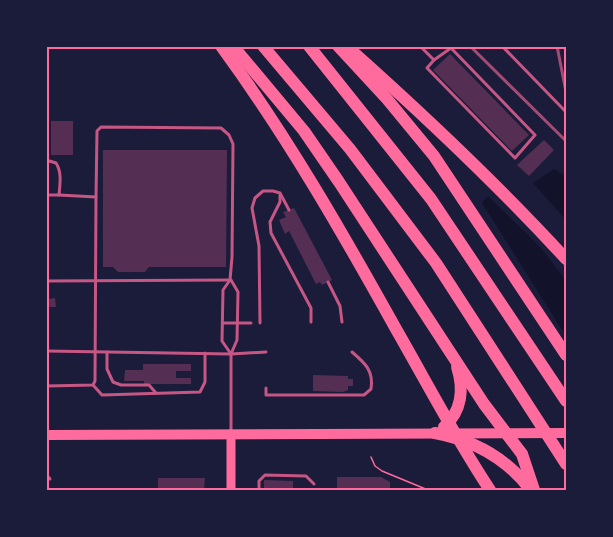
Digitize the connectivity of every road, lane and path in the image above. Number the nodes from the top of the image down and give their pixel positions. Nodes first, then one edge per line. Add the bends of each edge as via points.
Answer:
1 (221, 46) edge
2 (233, 46) edge
3 (263, 46) edge
4 (309, 46) edge
5 (338, 46) edge
6 (346, 46) edge
7 (420, 46) edge
8 (502, 46) edge
9 (434, 60) junction
10 (567, 112) edge
11 (46, 160) edge
12 (280, 193) junction
13 (46, 195) edge
14 (59, 195) junction
15 (96, 197) junction
16 (289, 210) dead end
17 (567, 259) edge
18 (94, 279) junction
19 (46, 280) edge
20 (230, 280) junction
21 (328, 282) dead end
22 (311, 322) dead end
23 (342, 322) dead end
24 (223, 323) junction
25 (237, 323) junction
26 (251, 323) dead end
27 (260, 323) dead end
28 (46, 351) edge
29 (95, 351) junction
30 (107, 352) junction
31 (266, 352) dead end
32 (352, 352) dead end
33 (205, 353) junction
34 (231, 354) junction
35 (453, 355) junction
36 (567, 355) edge
37 (46, 386) edge
38 (93, 386) junction
39 (266, 388) dead end
40 (157, 394) junction
41 (563, 396) edge
42 (435, 433) junction
43 (506, 433) junction
44 (567, 433) edge
45 (231, 434) junction
46 (46, 435) edge
47 (371, 457) dead end
48 (567, 464) edge
49 (46, 474) edge
50 (50, 479) dead end
51 (314, 484) dead end
52 (231, 490) edge
53 (259, 490) edge
54 (428, 490) edge
55 (490, 490) edge
56 (532, 490) edge

1 - 55 highway via 284,136
2 - 35 highway via 304,131
3 - 48 highway via 350,149 436,263
4 - 41 highway via 430,200
5 - 36 highway via 434,156
6 - 17 highway via 410,103
7 - 9 lane
8 - 10 lane
9 - 9 lane via 427,68 515,158 535,135 451,48
11 - 14 lane via 59,167
12 - 16 lane
12 - 22 lane via 270,222 271,233 311,308
12 - 27 lane via 263,191 252,207 258,235
13 - 14 lane
14 - 15 lane
15 - 18 lane
15 - 20 lane via 97,131 101,128 221,128 233,144
18 - 19 lane
18 - 20 lane
18 - 29 lane
20 - 24 lane via 223,290
20 - 25 lane via 238,292
21 - 23 lane via 340,306
24 - 25 lane
24 - 34 lane via 222,341
25 - 26 lane
25 - 34 lane via 237,340
28 - 29 lane
29 - 30 lane
29 - 38 lane
30 - 33 lane
30 - 40 lane via 107,369 113,382 149,385
31 - 34 lane
32 - 39 lane via 366,363 371,375 371,389 364,395 266,395
33 - 34 lane
33 - 40 lane via 205,382 200,392
34 - 45 lane
35 - 42 highway via 460,402 452,420
35 - 43 highway
37 - 38 lane
38 - 40 lane via 102,395
42 - 43 main road
42 - 45 main road
42 - 56 highway via 470,443 498,457
43 - 44 main road
43 - 56 highway via 522,454
45 - 46 main road
45 - 52 main road
47 - 54 path via 381,471
49 - 50 lane
51 - 53 lane via 306,476 265,475 259,481

